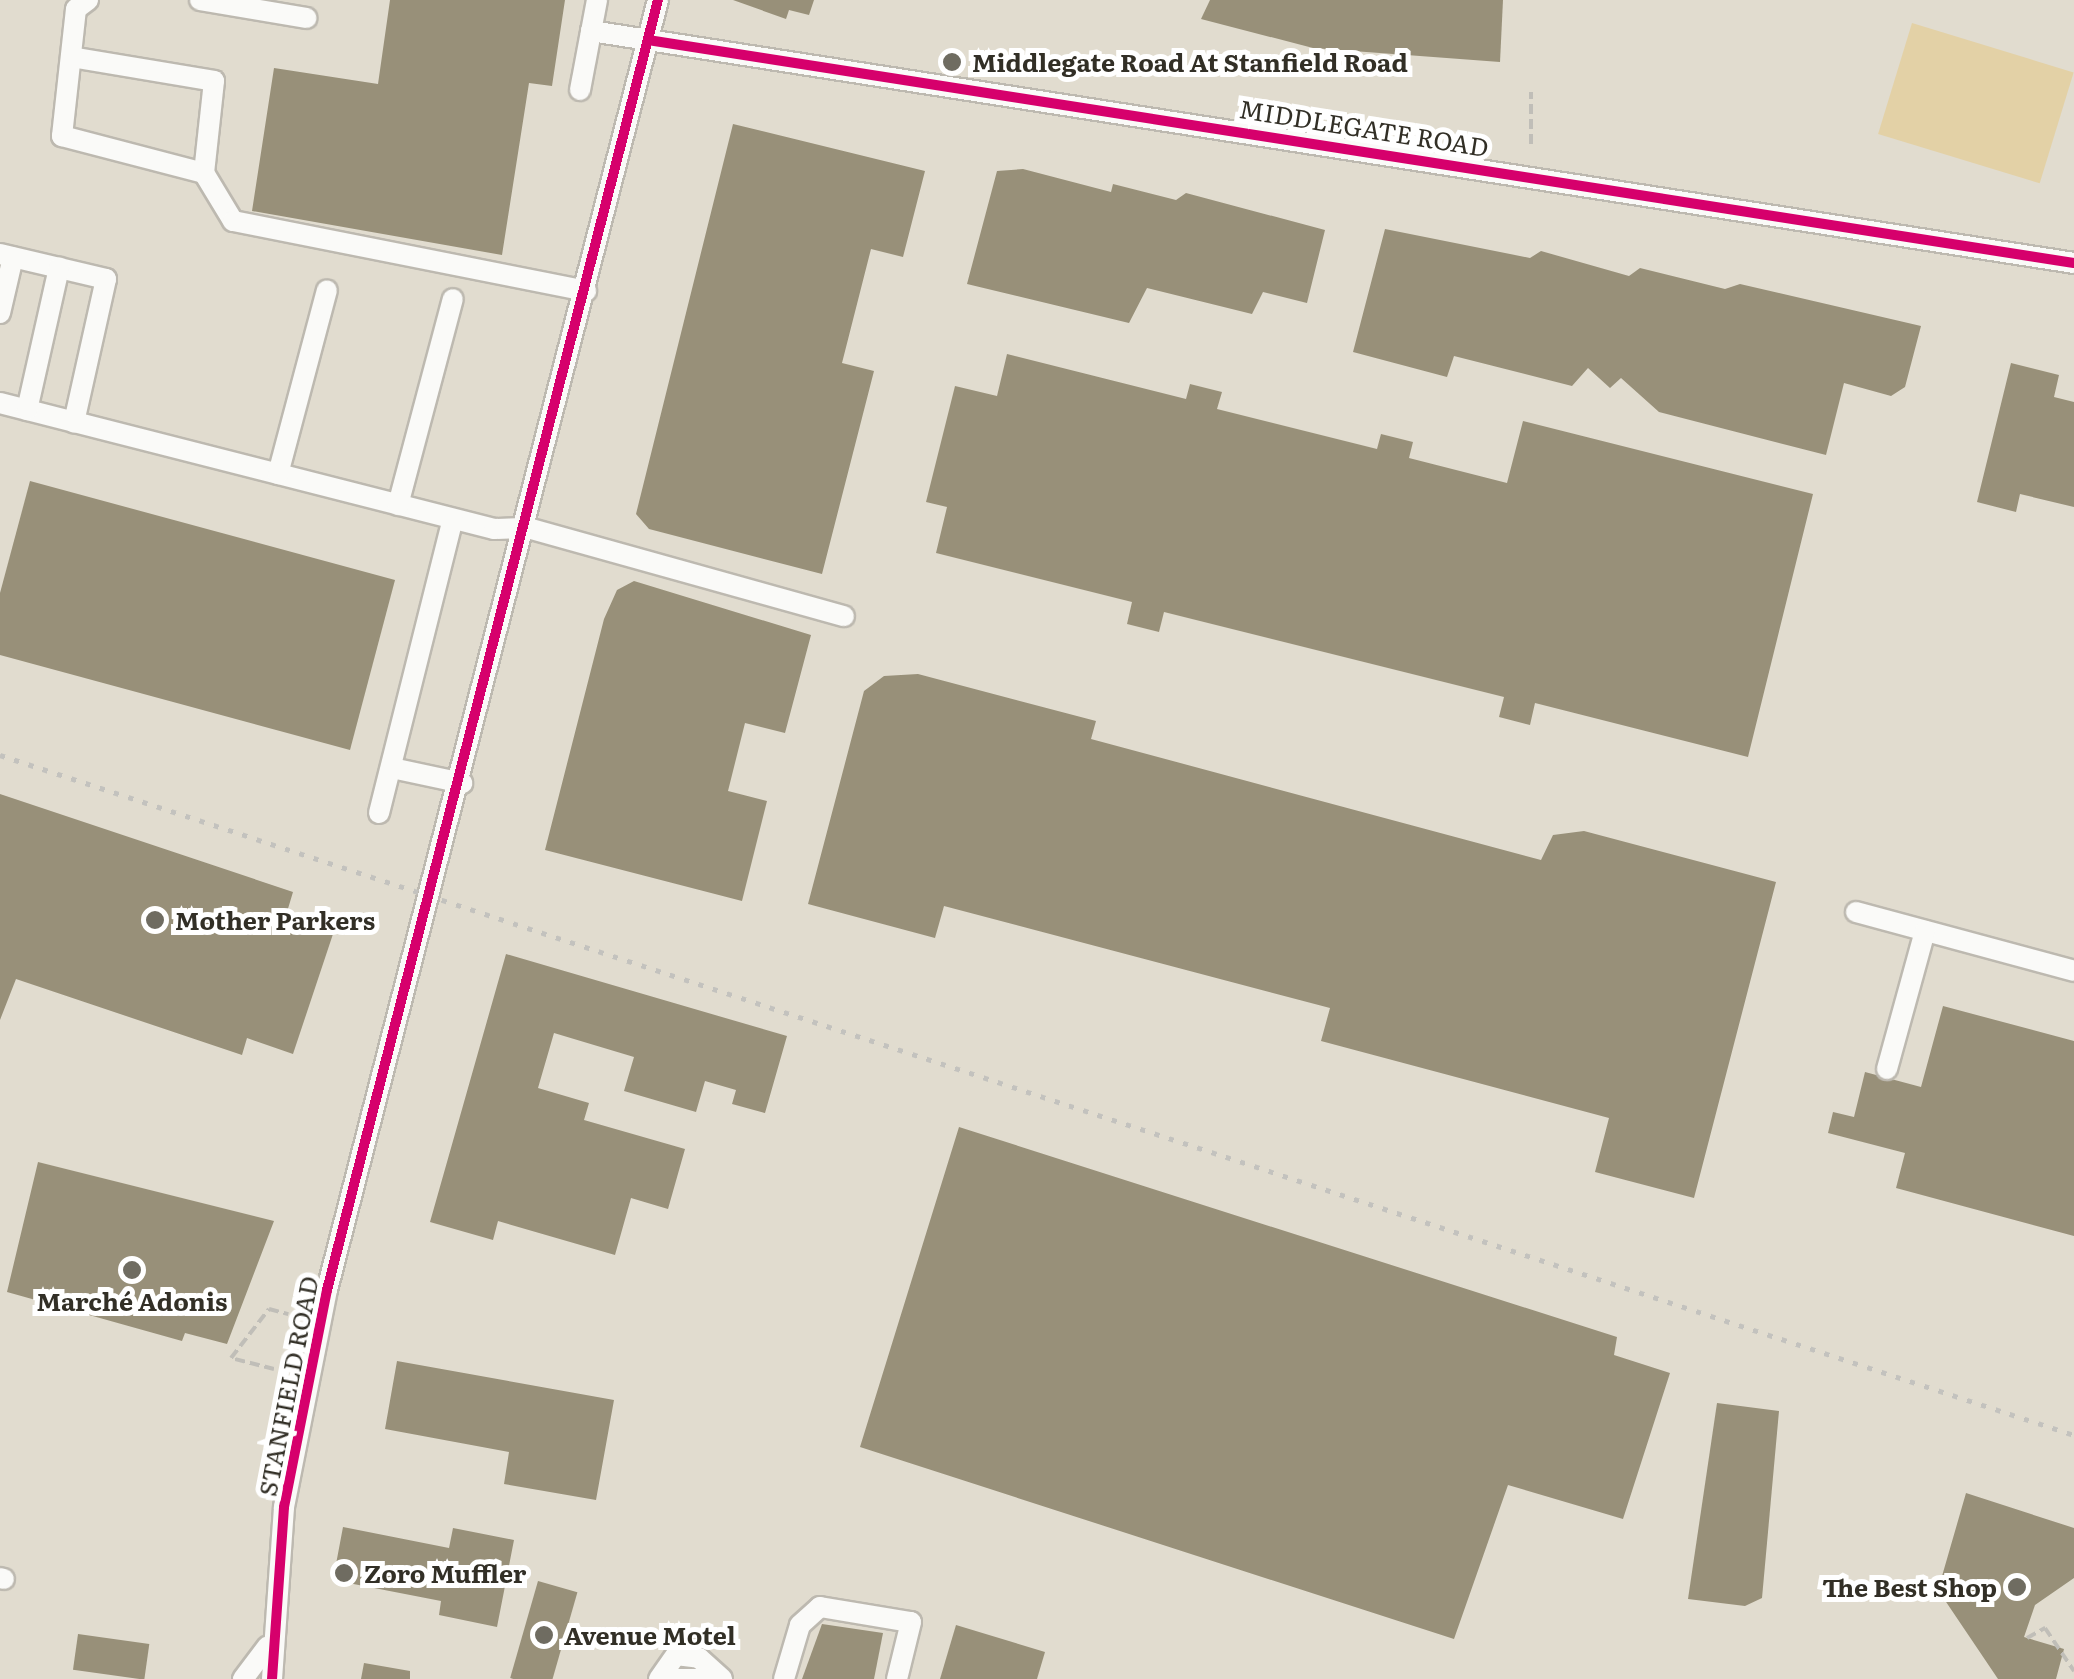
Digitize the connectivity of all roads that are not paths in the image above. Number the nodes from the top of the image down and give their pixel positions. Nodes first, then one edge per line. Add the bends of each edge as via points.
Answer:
1 (88, 0) edge
2 (200, 0) edge
3 (597, 0) edge
4 (658, 0) edge
5 (306, 18) dead end
6 (591, 30) junction
7 (648, 40) junction
8 (71, 57) junction
9 (580, 90) dead end
10 (204, 174) junction
11 (6, 255) edge
12 (2074, 263) edge
13 (60, 268) junction
14 (327, 290) dead end
15 (586, 291) junction
16 (453, 299) dead end
17 (0, 313) edge
18 (0, 403) edge
19 (27, 410) junction
20 (74, 422) junction
21 (278, 474) junction
22 (398, 505) junction
23 (453, 518) junction
24 (528, 528) junction
25 (844, 616) dead end
26 (392, 768) junction
27 (462, 782) junction
28 (379, 813) dead end
29 (1856, 912) dead end
30 (1926, 930) junction
31 (2074, 971) edge
32 (1887, 1069) dead end
33 (268, 1646) junction
34 (244, 1679) edge
35 (272, 1679) edge
36 (662, 1679) edge
37 (709, 1679) edge
38 (722, 1679) edge
39 (784, 1679) edge
40 (897, 1679) edge

1 - 8 street via 76,9
2 - 5 street
3 - 6 street
4 - 7 street, STANFIELD ROAD
6 - 7 street, MIDDLEGATE ROAD
6 - 9 street
7 - 12 street, MIDDLEGATE ROAD
7 - 15 street, STANFIELD ROAD
8 - 10 street via 62,136
8 - 10 street via 214,81
10 - 15 street via 233,221
11 - 13 street
11 - 17 street
13 - 19 street
13 - 20 street via 106,278
14 - 21 street
15 - 24 street, STANFIELD ROAD
16 - 22 street
18 - 19 street
19 - 20 street
20 - 21 street
21 - 22 street
22 - 23 street
23 - 24 street
23 - 26 street
24 - 25 street
24 - 27 street, STANFIELD ROAD
26 - 27 street
26 - 28 street
27 - 33 street, STANFIELD ROAD via 320,1319
29 - 30 street
30 - 31 street
30 - 32 street
33 - 34 street, STANFIELD ROAD
33 - 35 street, STANFIELD ROAD
36 - 37 street
36 - 38 street via 676,1656 699,1658
39 - 40 street via 800,1626 820,1607 911,1622

